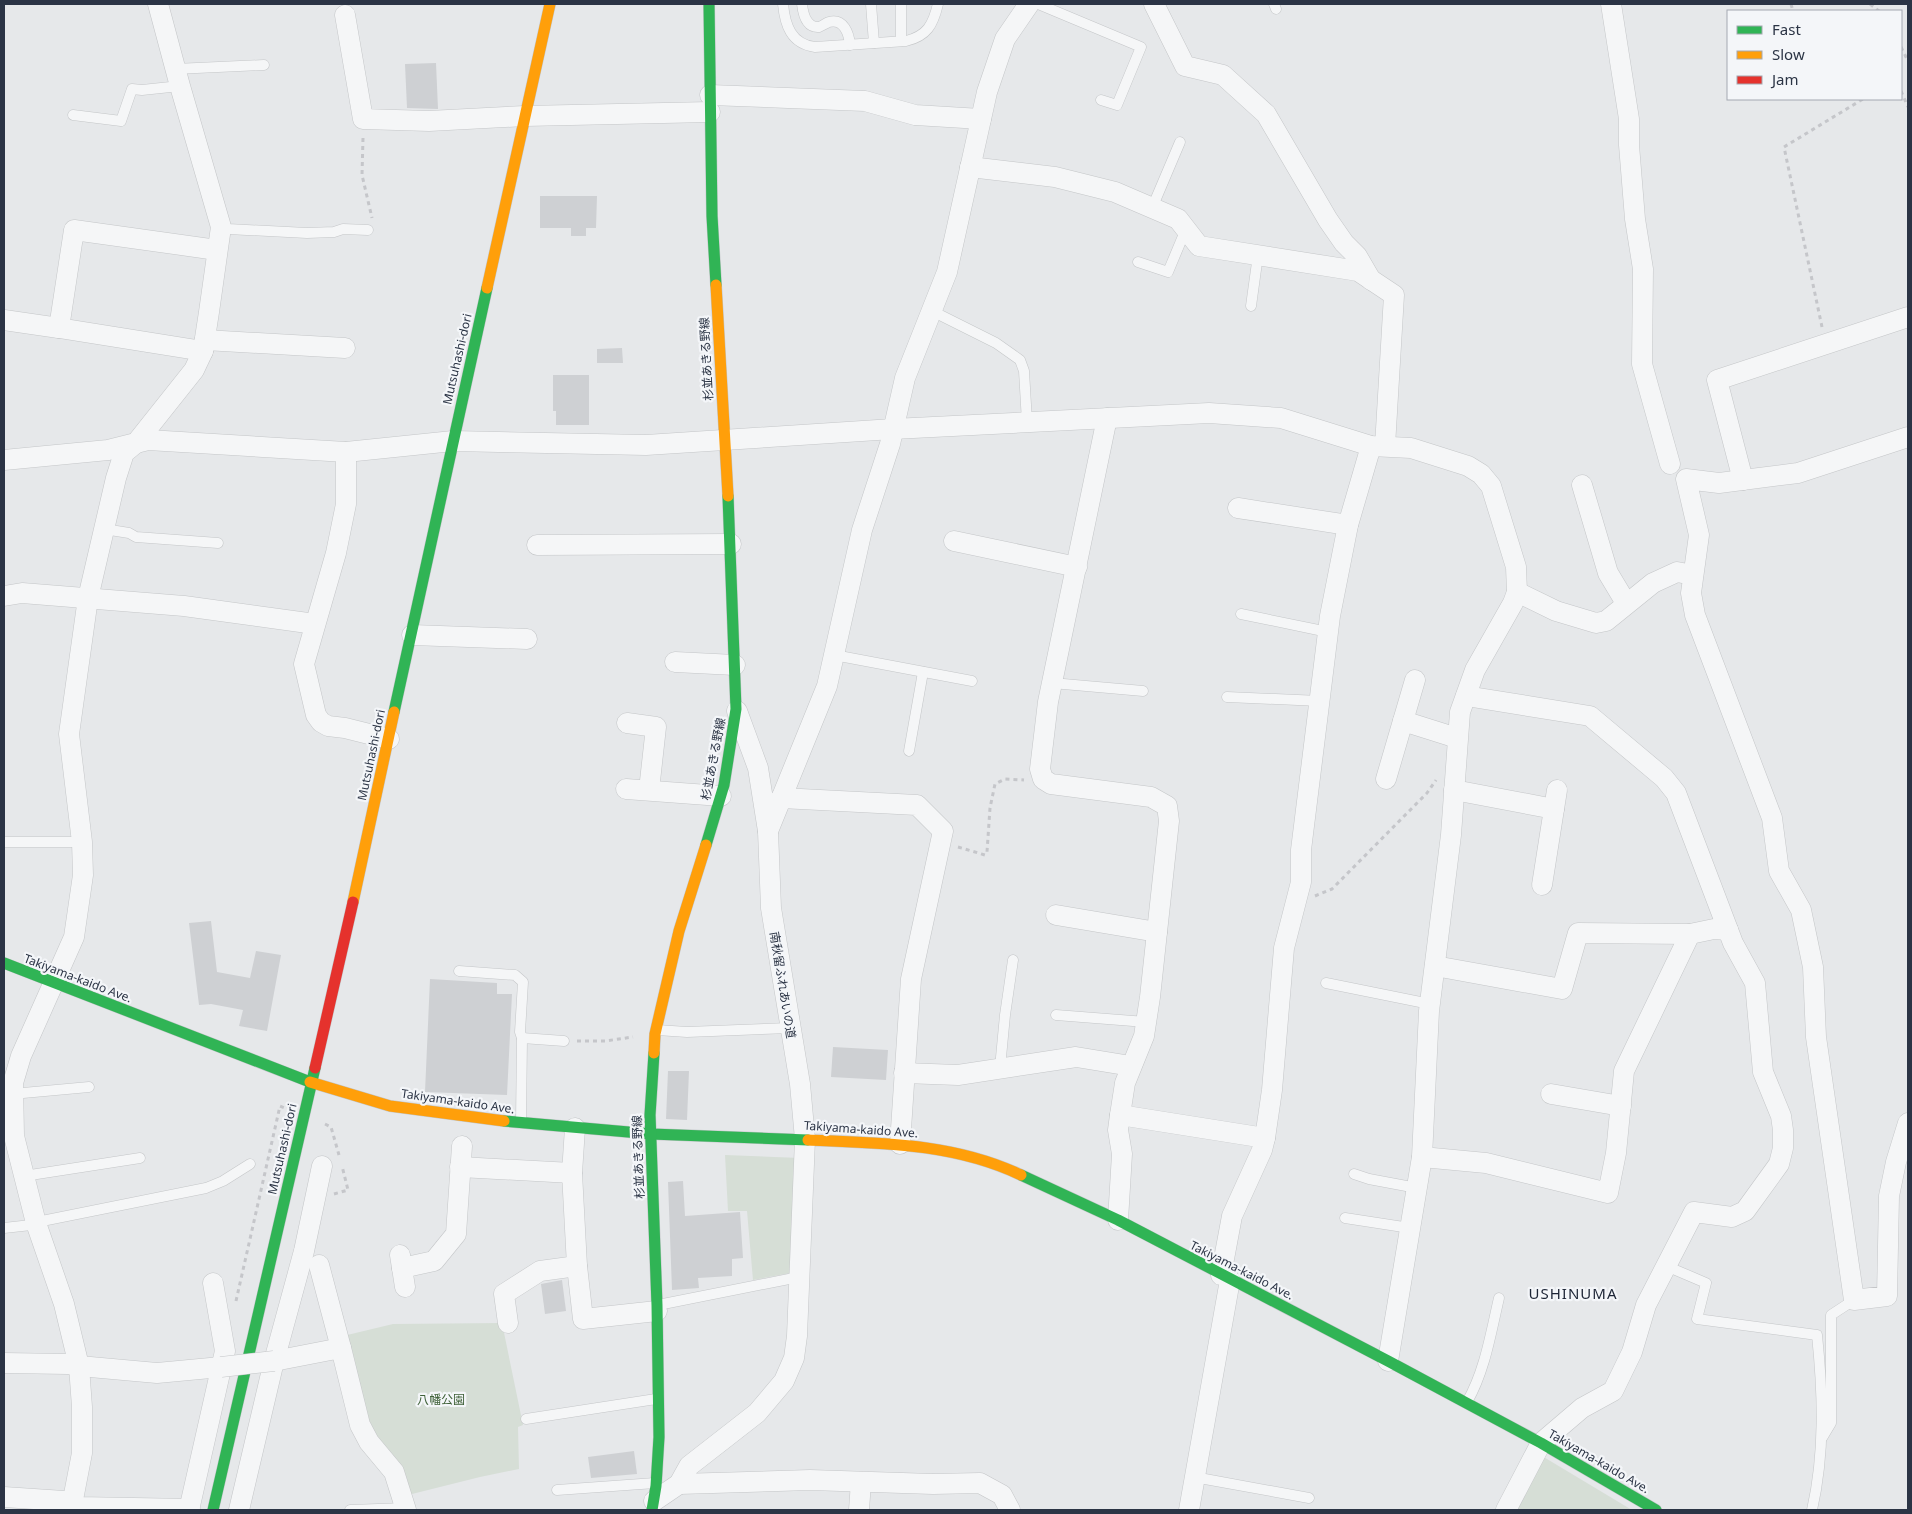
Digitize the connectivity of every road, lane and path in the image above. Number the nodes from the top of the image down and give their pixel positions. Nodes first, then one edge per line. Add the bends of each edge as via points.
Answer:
1 (158, 4) edge
2 (550, 4) edge
3 (709, 4) edge
4 (783, 4) edge
5 (801, 4) edge
6 (871, 4) edge
7 (901, 4) edge
8 (938, 4) edge
9 (1029, 4) edge
10 (1038, 4) edge
11 (1154, 4) edge
12 (1611, 4) edge
13 (345, 16) dead end
14 (901, 41) junction
15 (874, 43) junction
16 (850, 45) junction
17 (1902, 48) edge
18 (1908, 61) edge
19 (264, 65) dead end
20 (177, 78) junction
21 (1902, 93) edge
22 (1101, 100) dead end
23 (1861, 100) edge
24 (710, 103) junction
25 (1908, 107) edge
26 (73, 115) dead end
27 (525, 116) junction
28 (363, 119) junction
29 (981, 119) junction
30 (1180, 142) dead end
31 (970, 167) junction
32 (1152, 208) junction
33 (221, 227) junction
34 (1186, 229) junction
35 (368, 230) joint
36 (217, 250) junction
37 (1258, 255) junction
38 (1138, 262) dead end
39 (1371, 280) junction
40 (1251, 306) dead end
41 (932, 311) junction
42 (1908, 317) edge
43 (4, 320) edge
44 (60, 328) junction
45 (1825, 344) junction
46 (204, 346) junction
47 (345, 348) dead end
48 (1107, 418) junction
49 (1027, 422) junction
50 (893, 428) junction
51 (1908, 437) edge
52 (453, 441) junction
53 (725, 441) junction
54 (136, 442) junction
55 (1378, 446) junction
56 (346, 452) junction
57 (4, 460) edge
58 (1670, 464) dead end
59 (1743, 480) junction
60 (1582, 485) dead end
61 (1238, 508) dead end
62 (1348, 525) junction
63 (104, 529) junction
64 (954, 541) dead end
65 (218, 543) dead end
66 (731, 544) junction
67 (537, 545) dead end
68 (1077, 567) junction
69 (1693, 574) junction
70 (1517, 592) junction
71 (4, 596) edge
72 (88, 598) junction
73 (1626, 603) junction
74 (1241, 614) dead end
75 (316, 624) junction
76 (1328, 632) junction
77 (412, 635) junction
78 (528, 639) dead end
79 (834, 656) junction
80 (675, 662) dead end
81 (735, 665) junction
82 (923, 672) junction
83 (1415, 680) dead end
84 (972, 681) dead end
85 (1052, 682) junction
86 (1143, 691) dead end
87 (1466, 696) junction
88 (1227, 697) dead end
89 (1320, 701) junction
90 (736, 709) junction
91 (1403, 721) junction
92 (627, 723) dead end
93 (1457, 738) junction
94 (389, 739) junction
95 (909, 751) dead end
96 (1437, 778) dead end
97 (1043, 779) junction
98 (1386, 779) dead end
99 (626, 788) dead end
100 (649, 790) junction
101 (1454, 790) junction
102 (721, 796) junction
103 (781, 798) junction
104 (768, 831) junction
105 (4, 842) edge
106 (82, 842) junction
107 (940, 847) junction
108 (1542, 885) dead end
109 (1297, 904) junction
110 (1056, 915) dead end
111 (1728, 930) junction
112 (1157, 932) junction
113 (1690, 934) junction
114 (1013, 960) dead end
115 (4, 963) edge
116 (1435, 966) junction
117 (459, 972) dead end
118 (54, 984) junction
119 (1326, 984) dead end
120 (1430, 1004) junction
121 (1056, 1015) dead end
122 (1146, 1022) junction
123 (790, 1028) junction
124 (655, 1032) junction
125 (522, 1038) junction
126 (564, 1041) joint
127 (1131, 1066) junction
128 (1000, 1068) junction
129 (904, 1073) junction
130 (312, 1083) junction
131 (89, 1086) dead end
132 (12, 1094) junction
133 (1551, 1094) dead end
134 (1620, 1106) junction
135 (1120, 1115) junction
136 (521, 1123) junction
137 (1908, 1123) edge
138 (575, 1128) junction
139 (651, 1134) junction
140 (1265, 1138) junction
141 (805, 1139) junction
142 (900, 1144) junction
143 (462, 1146) dead end
144 (1422, 1157) junction
145 (140, 1158) dead end
146 (250, 1164) dead end
147 (322, 1166) dead end
148 (460, 1167) junction
149 (572, 1173) junction
150 (1354, 1174) dead end
151 (24, 1176) junction
152 (1417, 1188) junction
153 (1346, 1218) dead end
154 (1118, 1220) junction
155 (36, 1223) junction
156 (4, 1228) edge
157 (1410, 1228) junction
158 (319, 1265) dead end
159 (577, 1266) junction
160 (1666, 1266) junction
161 (402, 1270) dead end
162 (799, 1276) junction
163 (1226, 1278) junction
164 (213, 1282) dead end
165 (1500, 1298) dead end
166 (1854, 1300) junction
167 (657, 1308) junction
168 (508, 1323) dead end
169 (341, 1348) junction
170 (274, 1361) junction
171 (1388, 1361) junction
172 (4, 1363) edge
173 (79, 1366) junction
174 (221, 1367) junction
175 (659, 1398) junction
176 (1467, 1403) junction
177 (526, 1419) dead end
178 (1821, 1439) junction
179 (1541, 1443) junction
180 (1194, 1477) junction
181 (861, 1482) junction
182 (679, 1484) junction
183 (557, 1490) dead end
184 (4, 1497) edge
185 (654, 1498) edge
186 (1309, 1498) dead end
187 (71, 1507) edge
188 (406, 1509) edge
189 (190, 1510) edge
190 (213, 1510) edge
191 (239, 1510) edge
192 (350, 1510) edge
193 (859, 1510) edge
194 (1010, 1510) edge
195 (1189, 1510) edge
196 (1506, 1510) edge
197 (1656, 1510) edge
198 (1812, 1510) edge

1 - 20 street
2 - 27 main road, Mutsuhashi-dori
3 - 24 main road, 杉並あきる野線
4 - 5 lane
4 - 16 lane via 787,27 798,42 815,47
5 - 16 lane via 806,20 812,26 838,22 844,26
6 - 15 lane
7 - 14 lane
8 - 14 lane via 925,33
9 - 29 street via 1005,39
10 - 22 lane via 1141,47 1117,105
11 - 39 street via 1185,66 1223,75 1266,114 1328,220 1357,256
12 - 58 street via 1629,120 1635,219 1643,269 1642,364
13 - 28 street
14 - 15 lane
15 - 16 lane
17 - 18 path
19 - 20 lane
20 - 26 lane via 142,90 132,89 121,121
20 - 33 street
21 - 25 path
23 - 45 path via 1784,147
24 - 27 street
24 - 29 street via 865,101 915,115
24 - 53 main road, 杉並あきる野線 via 712,216
27 - 28 street via 429,121
27 - 52 main road, Mutsuhashi-dori
28 - 35 path via 362,176 374,226
29 - 31 street
30 - 32 lane
31 - 32 street via 1055,176 1115,192
31 - 41 street via 947,272
32 - 34 street via 1178,219
33 - 35 lane via 307,233
33 - 36 street
34 - 37 street via 1199,246
34 - 38 lane via 1168,272
36 - 44 street via 74,230
36 - 46 street
37 - 39 street via 1358,271
37 - 40 lane
39 - 55 street via 1394,295
41 - 49 lane via 996,343 1020,360 1024,371
41 - 50 street via 905,378
42 - 45 street
43 - 44 street
44 - 46 street
45 - 59 street via 1717,380
46 - 47 street
46 - 54 street via 194,370
48 - 49 street
48 - 55 street via 1209,413 1281,418
48 - 68 street
49 - 50 street
50 - 53 street
50 - 79 street via 862,530
51 - 59 street via 1798,473
52 - 53 street via 646,446
52 - 56 street
52 - 77 main road, Mutsuhashi-dori
53 - 66 main road, 杉並あきる野線
54 - 56 street via 148,440
54 - 57 street via 108,450
54 - 63 street via 124,453
55 - 62 street
55 - 70 street via 1411,448 1468,466 1481,474 1491,486 1503,522 1516,567
56 - 75 street via 346,504
59 - 69 street via 1719,483 1686,480 1700,535
60 - 73 street via 1608,573
61 - 62 street
62 - 76 street
63 - 65 lane via 136,537
63 - 72 street
64 - 68 street
66 - 67 street
66 - 81 main road, 杉並あきる野線
68 - 85 street
69 - 73 street via 1677,572 1653,582
69 - 166 street via 1691,593 1695,615 1772,818 1779,871 1801,910 1813,967 1816,1037
70 - 73 street via 1556,611 1596,623 1606,621
70 - 87 street via 1475,670
71 - 72 street via 22,593
72 - 75 street via 184,606
72 - 106 street via 69,734
74 - 76 lane
75 - 94 street via 304,664 316,715 328,726
76 - 89 street
77 - 78 street
77 - 94 main road, Mutsuhashi-dori
79 - 82 lane
79 - 103 street via 827,686
80 - 81 street
81 - 90 main road, 杉並あきる野線
82 - 84 lane
82 - 95 lane
83 - 91 street
85 - 86 lane
85 - 97 street via 1040,769
87 - 93 street via 1460,712
87 - 111 street via 1590,716 1664,778 1676,793
88 - 89 lane
89 - 109 street
90 - 102 main road, 杉並あきる野線
90 - 104 street, 南秋留ふれあいの道 via 758,768
91 - 93 street
91 - 98 street
92 - 100 street via 656,727
93 - 101 street
94 - 130 main road, Mutsuhashi-dori
96 - 109 path via 1427,793 1332,888
97 - 107 path via 1006,779 995,784 985,855 960,847
97 - 112 street via 1051,784 1151,797 1167,806
99 - 100 street
100 - 102 street
101 - 108 street via 1556,800
101 - 116 street
102 - 124 main road, 杉並あきる野線 via 679,931
103 - 104 street
103 - 107 street via 917,805 943,831
104 - 123 street, 南秋留ふれあいの道 via 772,908
105 - 106 lane
106 - 118 street via 83,875 74,937
107 - 129 street via 911,979
109 - 140 street via 1284,948
110 - 112 street
111 - 113 street
111 - 160 street via 1755,983 1763,1072 1781,1116 1783,1148 1779,1164 1745,1211 1732,1218 1694,1212
112 - 122 street
113 - 116 street via 1578,933 1562,989
113 - 134 street via 1624,1071
114 - 128 lane
115 - 118 main road, Takiyama-kaido Ave.
116 - 120 street
117 - 125 lane via 515,975 523,982
118 - 130 main road, Takiyama-kaido Ave.
118 - 132 street via 21,1056
119 - 120 lane
120 - 144 street
121 - 122 lane
122 - 127 street via 1144,1036
123 - 124 lane
123 - 141 street, 南秋留ふれあいの道
124 - 126 path via 605,1041
124 - 139 main road, 杉並あきる野線 via 650,1092
125 - 126 lane
125 - 136 lane
127 - 128 street via 1076,1057
127 - 135 street
128 - 129 street via 958,1075
129 - 142 street
130 - 136 main road, Takiyama-kaido Ave. via 390,1106
130 - 190 main road, Mutsuhashi-dori
131 - 132 lane
132 - 151 street via 14,1136
133 - 134 street
134 - 144 street via 1608,1193 1486,1163
135 - 140 street
135 - 154 street via 1118,1130 1122,1154
136 - 138 main road, Takiyama-kaido Ave.
137 - 166 street via 1889,1196 1887,1296
138 - 139 main road, Takiyama-kaido Ave.
138 - 149 street
139 - 141 main road, Takiyama-kaido Ave.
139 - 167 main road, 杉並あきる野線
140 - 163 street via 1232,1216
141 - 142 main road, Takiyama-kaido Ave.
141 - 162 street, 南秋留ふれあいの道
142 - 154 main road, Takiyama-kaido Ave. via 974,1157 1007,1168
143 - 148 street
144 - 152 street
145 - 151 lane
146 - 155 lane via 206,1188
147 - 170 street via 304,1251
148 - 149 street
148 - 161 street via 456,1234 434,1261
149 - 159 street
150 - 152 lane via 1368,1180
151 - 155 street
152 - 157 street
153 - 157 lane
154 - 163 main road, Takiyama-kaido Ave.
155 - 156 lane
155 - 173 street via 64,1304
157 - 171 street
158 - 169 street
159 - 167 street via 583,1320
159 - 168 street via 540,1271 504,1294
160 - 178 lane via 1706,1283 1697,1319 1817,1335
160 - 179 street via 1646,1305 1632,1352 1613,1391 1582,1408
162 - 167 lane
162 - 182 street, 南秋留ふれあいの道 via 794,1358 784,1381 757,1413 689,1466
163 - 171 main road, Takiyama-kaido Ave.
163 - 180 street
164 - 174 street via 225,1351
165 - 176 lane via 1489,1342
166 - 178 lane via 1831,1315 1831,1423
167 - 175 main road, 杉並あきる野線
169 - 170 street
169 - 188 street via 360,1426 394,1472
170 - 174 street, bridge
170 - 191 street
171 - 176 main road, Takiyama-kaido Ave.
172 - 173 street
173 - 174 street via 157,1373
173 - 187 street via 82,1454
174 - 189 street
175 - 177 lane
175 - 185 main road, 杉並あきる野線
176 - 179 main road, Takiyama-kaido Ave.
178 - 198 lane
179 - 196 street
179 - 197 main road, Takiyama-kaido Ave.
180 - 186 lane
180 - 195 street
181 - 182 street via 810,1480
181 - 193 street
181 - 194 street via 980,1483 1002,1495
182 - 185 street
183 - 185 lane
184 - 187 street via 64,1501
187 - 189 street
188 - 192 lane

